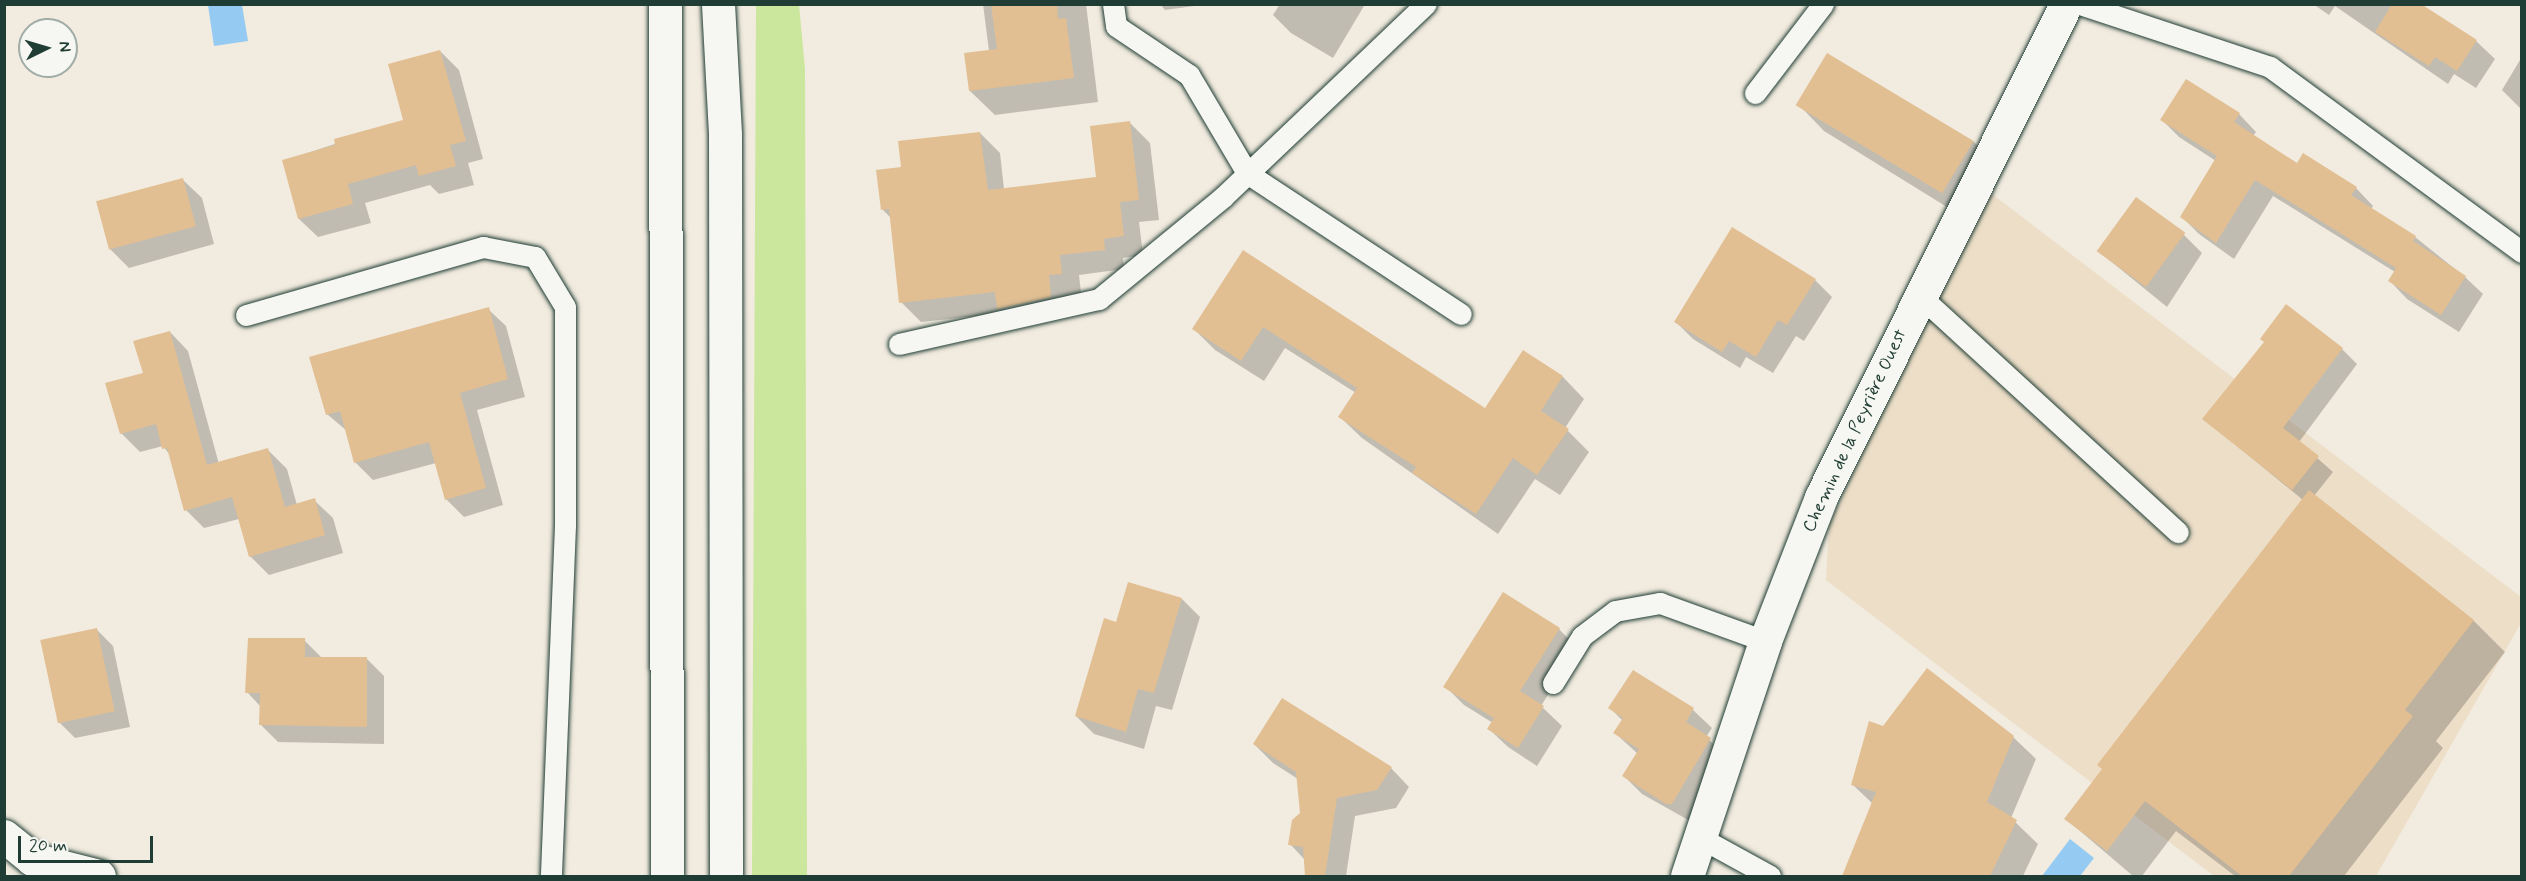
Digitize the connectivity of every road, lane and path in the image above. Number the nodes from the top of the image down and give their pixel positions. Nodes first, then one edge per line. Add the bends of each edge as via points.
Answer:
1 (665, 4) edge
2 (718, 4) edge
3 (1113, 4) edge
4 (1426, 4) edge
5 (1823, 4) edge
6 (2066, 4) edge
7 (2080, 4) edge
8 (1755, 93) dead end
9 (1247, 173) junction
10 (2522, 252) edge
11 (1919, 295) junction
12 (1461, 314) dead end
13 (246, 315) dead end
14 (899, 344) dead end
15 (2178, 532) dead end
16 (1765, 641) junction
17 (1553, 683) dead end
18 (4, 836) edge
19 (1699, 837) junction
20 (99, 876) edge
21 (551, 876) edge
22 (667, 876) edge
23 (726, 876) edge
24 (1687, 876) edge
25 (1770, 876) edge

1 - 22 main road
2 - 23 main road via 725,135
3 - 9 lane via 1116,26 1189,75
4 - 9 lane
5 - 8 lane
6 - 11 main road, Chemin de la Peyrière Ouest
7 - 10 lane via 2270,67
9 - 12 lane
9 - 14 lane via 1099,299
11 - 15 lane
11 - 16 main road, Chemin de la Peyrière Ouest via 1821,497
13 - 21 lane via 483,247 535,257 565,307 565,525
16 - 17 lane via 1660,603 1615,611 1582,636
16 - 19 main road, Chemin de la Peyrière Ouest
18 - 20 main road via 32,859
19 - 24 main road, Chemin de la Peyrière Ouest
19 - 25 lane

